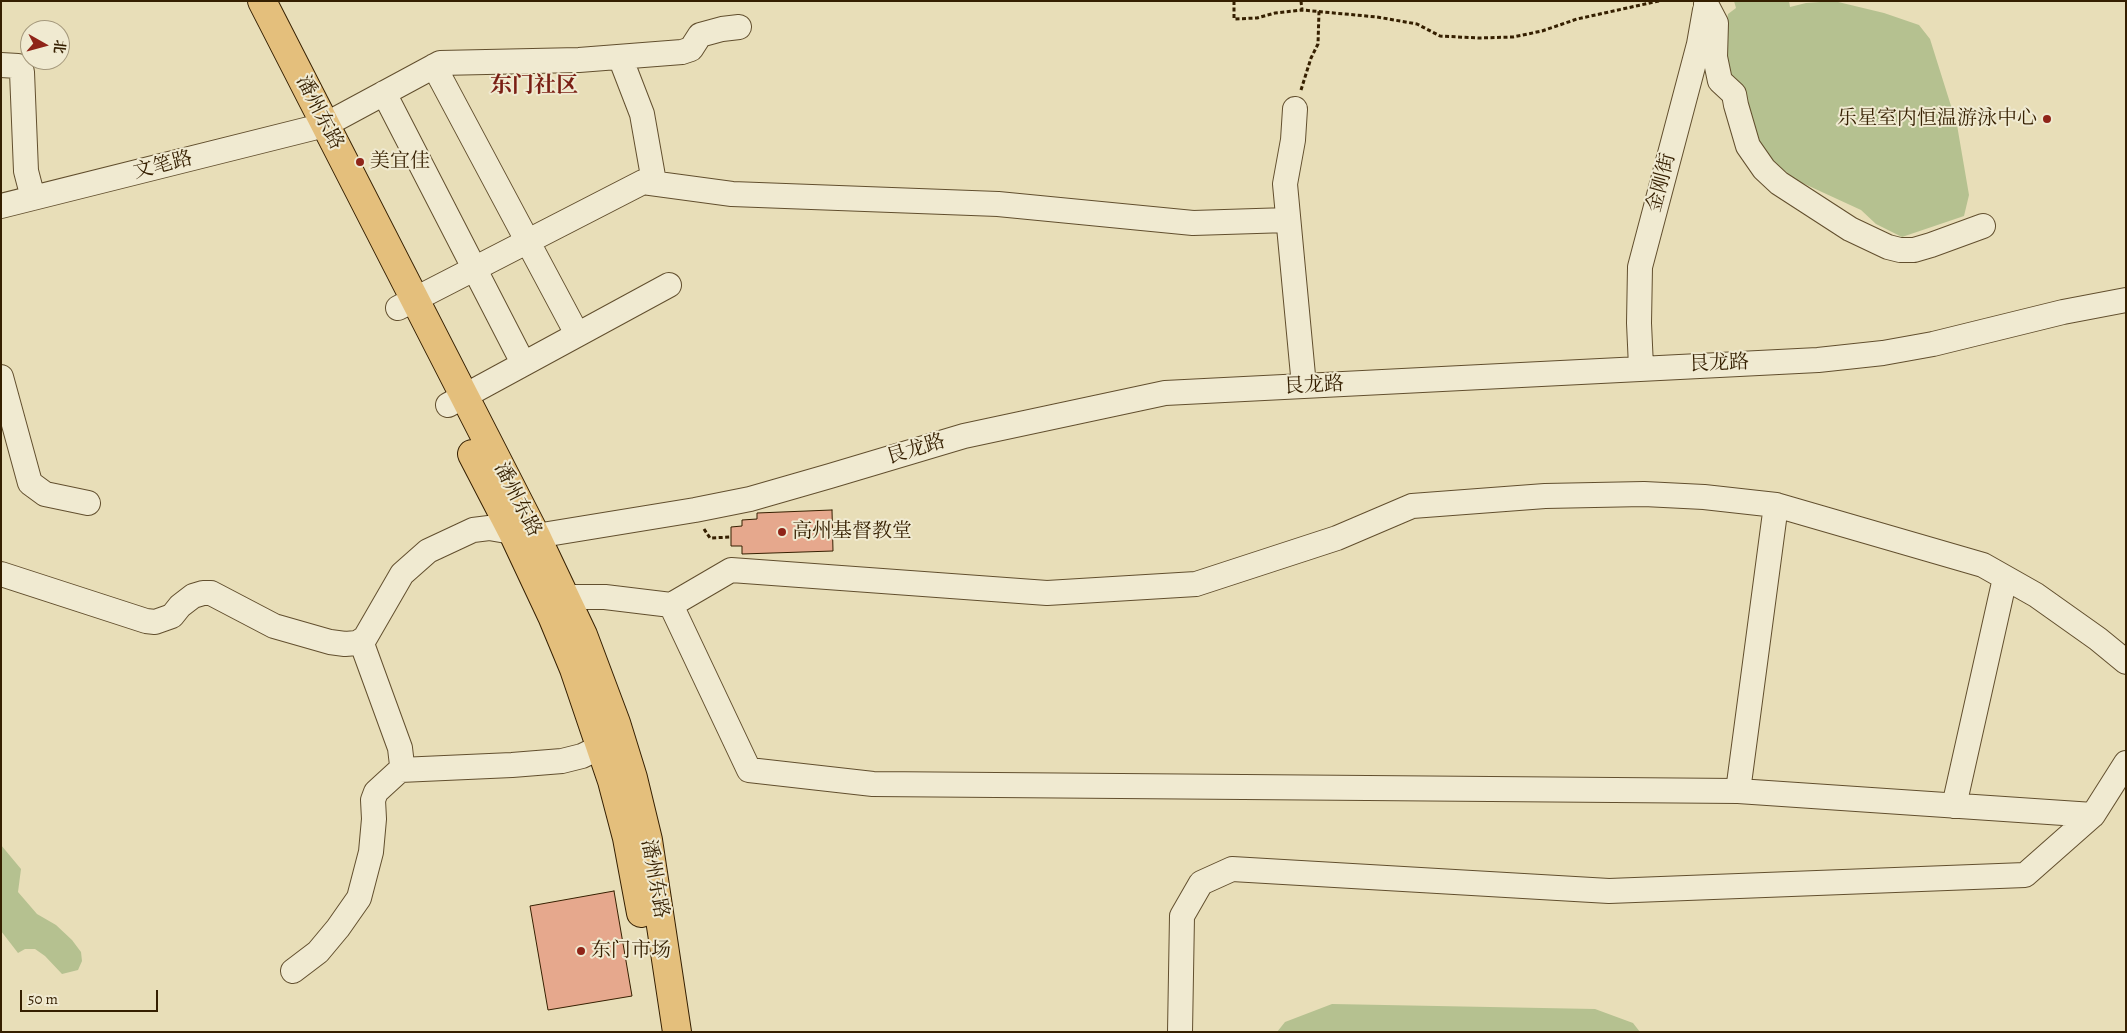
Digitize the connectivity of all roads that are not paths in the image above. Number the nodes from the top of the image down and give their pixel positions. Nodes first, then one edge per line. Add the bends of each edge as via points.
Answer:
1 (245, 1) edge
2 (262, 1) edge
3 (1706, 3) edge
4 (739, 27) dead end
5 (620, 57) junction
6 (1, 65) edge
7 (434, 66) junction
8 (384, 93) junction
9 (1295, 109) road end
10 (316, 128) junction
11 (654, 182) junction
12 (33, 198) junction
13 (1, 206) edge
14 (1288, 220) junction
15 (1983, 226) dead end
16 (527, 240) junction
17 (475, 268) junction
18 (669, 285) dead end
19 (2126, 300) edge
20 (406, 304) junction
21 (577, 334) junction
22 (523, 363) junction
23 (1641, 367) junction
24 (1, 377) edge
25 (1304, 386) junction
26 (456, 400) junction
27 (88, 504) dead end
28 (1776, 505) junction
29 (524, 535) junction
30 (1, 574) edge
31 (2005, 578) junction
32 (554, 596) junction
33 (671, 605) junction
34 (362, 641) junction
35 (2126, 662) edge
36 (611, 742) junction
37 (2126, 763) edge
38 (400, 770) junction
39 (1738, 791) junction
40 (1954, 806) junction
41 (2093, 815) junction
42 (293, 971) dead end
43 (660, 1032) edge
44 (677, 1032) edge
45 (1180, 1032) edge

1 - 10 main road, 潘州东路
2 - 10 main road, 潘州东路
3 - 15 street via 1716,23 1715,57 1720,81 1734,94 1748,146 1779,183 1850,229 1888,248 1914,250
3 - 23 street, 金刚街 via 1699,44 1640,267
4 - 5 street, 文笔路 via 700,35 688,51
5 - 7 street, 文笔路 via 448,62
5 - 11 street via 642,114
6 - 12 street via 18,66 22,72 26,171
7 - 8 street, 文笔路
7 - 16 street
8 - 10 street, 文笔路
8 - 17 street
9 - 14 street via 1293,140 1284,184
10 - 12 street, 文笔路
10 - 20 main road, 潘州东路
11 - 14 street via 732,194 998,204 1184,223
11 - 16 street via 639,184
12 - 13 street, 文笔路
14 - 25 street
16 - 17 street
16 - 21 street
17 - 20 street
17 - 22 street
18 - 21 street
19 - 23 street, 艮龙路 via 1883,353 1818,360
20 - 26 main road, 潘州东路
21 - 22 street
22 - 26 street
23 - 25 street, 艮龙路
24 - 27 street via 30,483 45,494
25 - 29 street, 艮龙路 via 1165,393 964,436 750,498 663,516
26 - 29 main road, 潘州东路
28 - 31 street via 1983,565
28 - 33 street via 1644,494 1545,496 1412,506 1337,538 1196,584 1047,593 731,570
28 - 39 street
29 - 32 main road, 潘州东路
29 - 34 street via 489,528 473,530 428,551 402,574
30 - 34 street via 146,621 162,621 193,596 211,593 274,626 330,642
31 - 35 street via 2036,595
31 - 40 street
32 - 33 street via 605,596
32 - 36 main road, 潘州东路 via 583,635
33 - 39 street via 749,770 873,784
34 - 38 street via 400,748
36 - 38 street via 582,756 562,761
36 - 43 main road, 潘州东路
36 - 44 main road, 潘州东路 via 648,840
37 - 41 street
38 - 42 street via 376,792 373,800 371,852 358,898 318,952
39 - 40 street
40 - 41 street
41 - 45 street via 2025,876 1609,891 1232,869 1201,883 1182,916

